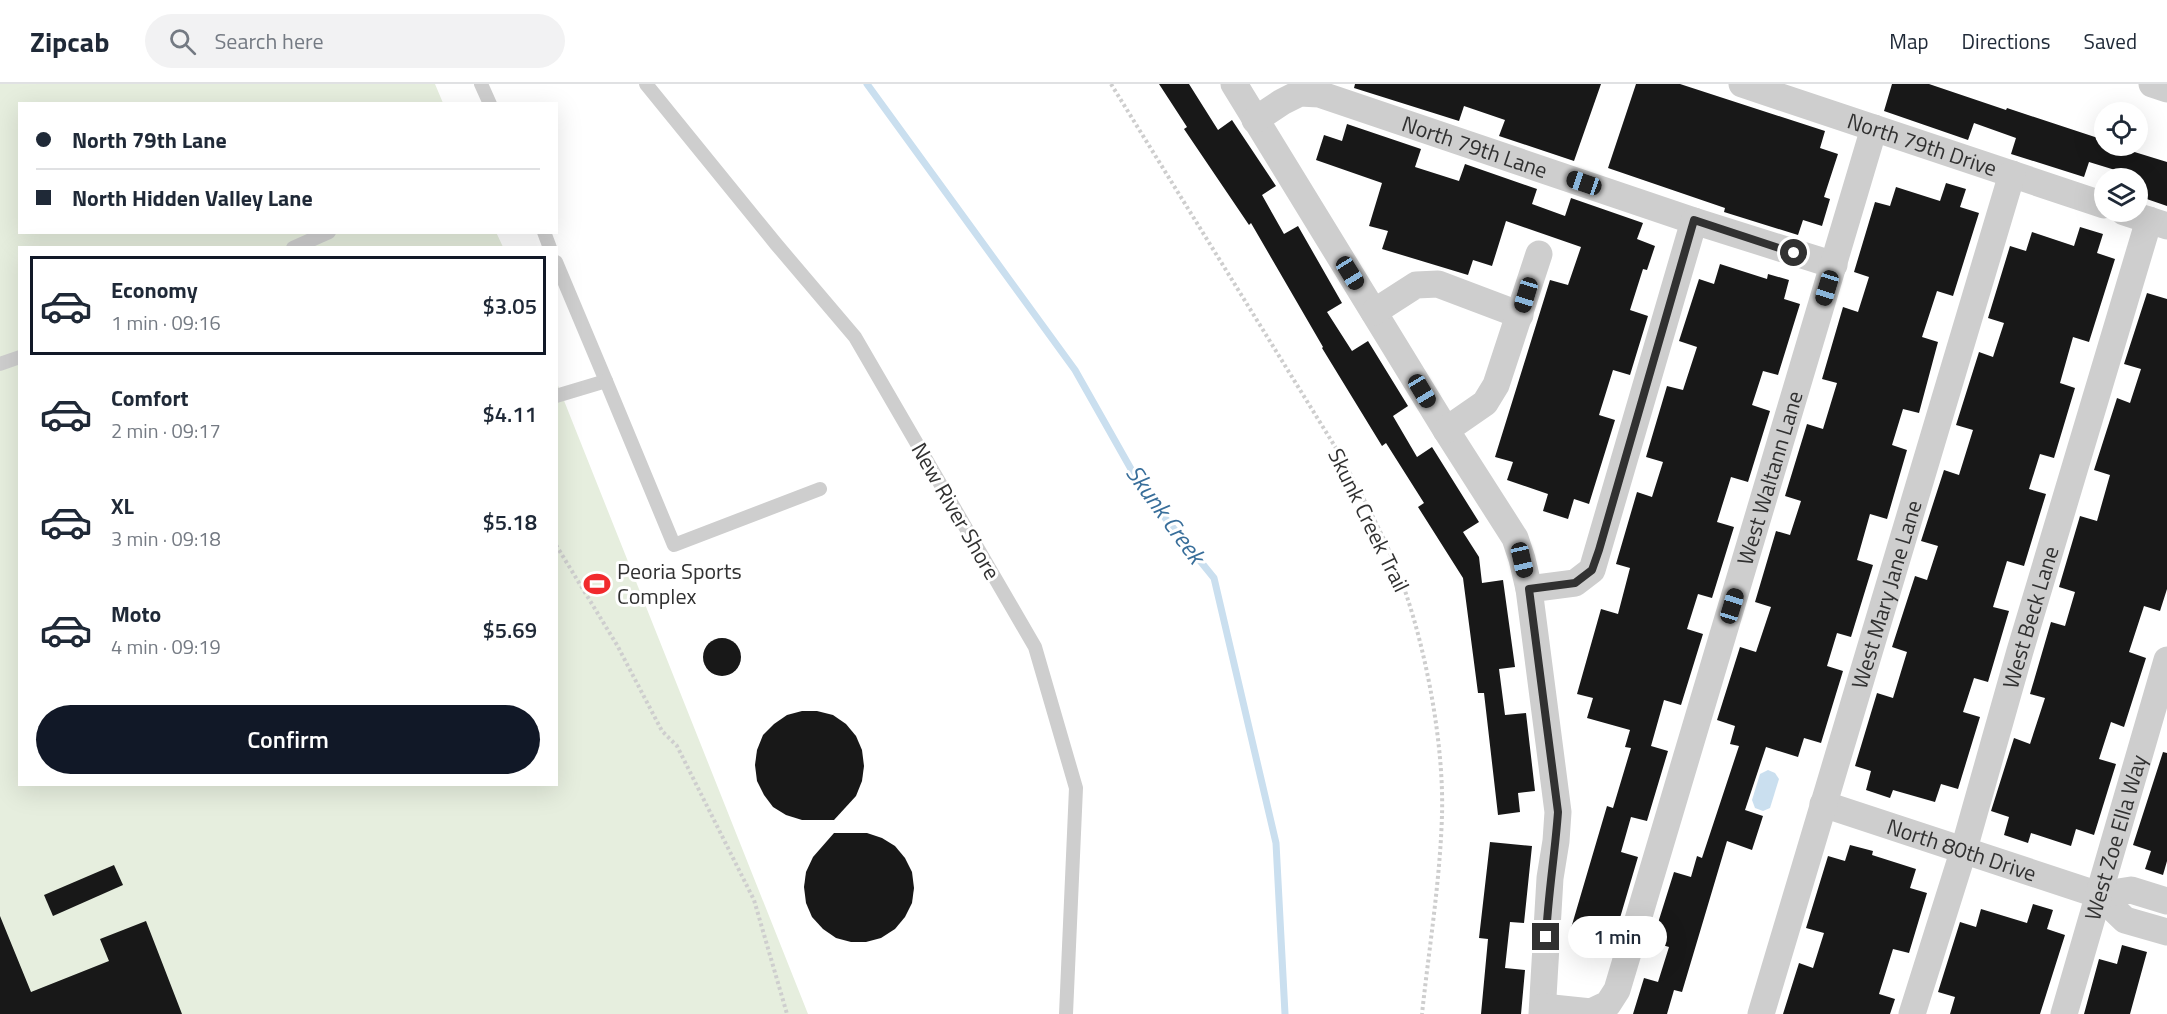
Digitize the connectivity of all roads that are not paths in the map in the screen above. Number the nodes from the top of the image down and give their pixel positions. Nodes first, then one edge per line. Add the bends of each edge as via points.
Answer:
1 (481, 84) edge
2 (646, 84) edge
3 (1234, 84) edge
4 (1742, 84) edge
5 (2152, 84) edge
6 (2167, 89) edge
7 (489, 102) edge
8 (1255, 120) junction
9 (1874, 128) junction
10 (2012, 174) junction
11 (2094, 202) edge
12 (1694, 220) junction
13 (2158, 223) edge
14 (324, 234) edge
15 (298, 246) edge
16 (1539, 254) dead end
17 (1834, 265) junction
18 (558, 267) edge
19 (1374, 312) junction
20 (1520, 315) junction
21 (18, 358) edge
22 (0, 364) edge
23 (606, 381) junction
24 (558, 395) edge
25 (1446, 430) junction
26 (820, 489) dead end
27 (1529, 589) junction
28 (2167, 660) edge
29 (1823, 804) junction
30 (1964, 849) junction
31 (2099, 896) junction
32 (2167, 901) edge
33 (2167, 932) edge
34 (1543, 1011) edge
35 (1065, 1014) edge
36 (1761, 1014) edge
37 (1912, 1014) edge
38 (2064, 1014) edge

1 - 7 lane
2 - 35 lane, New River Shore via 855,337 1035,647 1076,788
3 - 8 street
4 - 9 street, North 79th Drive
5 - 6 street
8 - 12 street, North 79th Lane via 1300,93 1319,94
8 - 19 street
9 - 10 street, North 79th Drive
9 - 17 street, West Waltann Lane
10 - 11 street, North 79th Drive
10 - 29 street, West Mary Jane Lane
12 - 17 street, North 79th Lane
12 - 27 street via 1592,570 1575,583
13 - 30 street, West Beck Lane via 2020,651
14 - 15 lane
16 - 20 street
17 - 34 street, West Waltann Lane via 1617,990 1608,1004 1591,1012
18 - 23 lane
19 - 20 street via 1416,285 1438,284
19 - 25 street
20 - 25 street via 1496,385 1485,403
21 - 22 lane
23 - 24 lane
23 - 26 lane via 674,545
25 - 27 street via 1515,538
27 - 34 street via 1558,812 1550,878
28 - 31 street, West Zoe Ella Way
29 - 30 street, North 80th Drive
29 - 36 street, West Mary Jane Lane
30 - 31 street, North 80th Drive
30 - 37 street, West Beck Lane
31 - 32 street, North 80th Drive via 2131,890
31 - 33 street, North 80th Drive via 2125,920
31 - 38 street, West Zoe Ella Way

